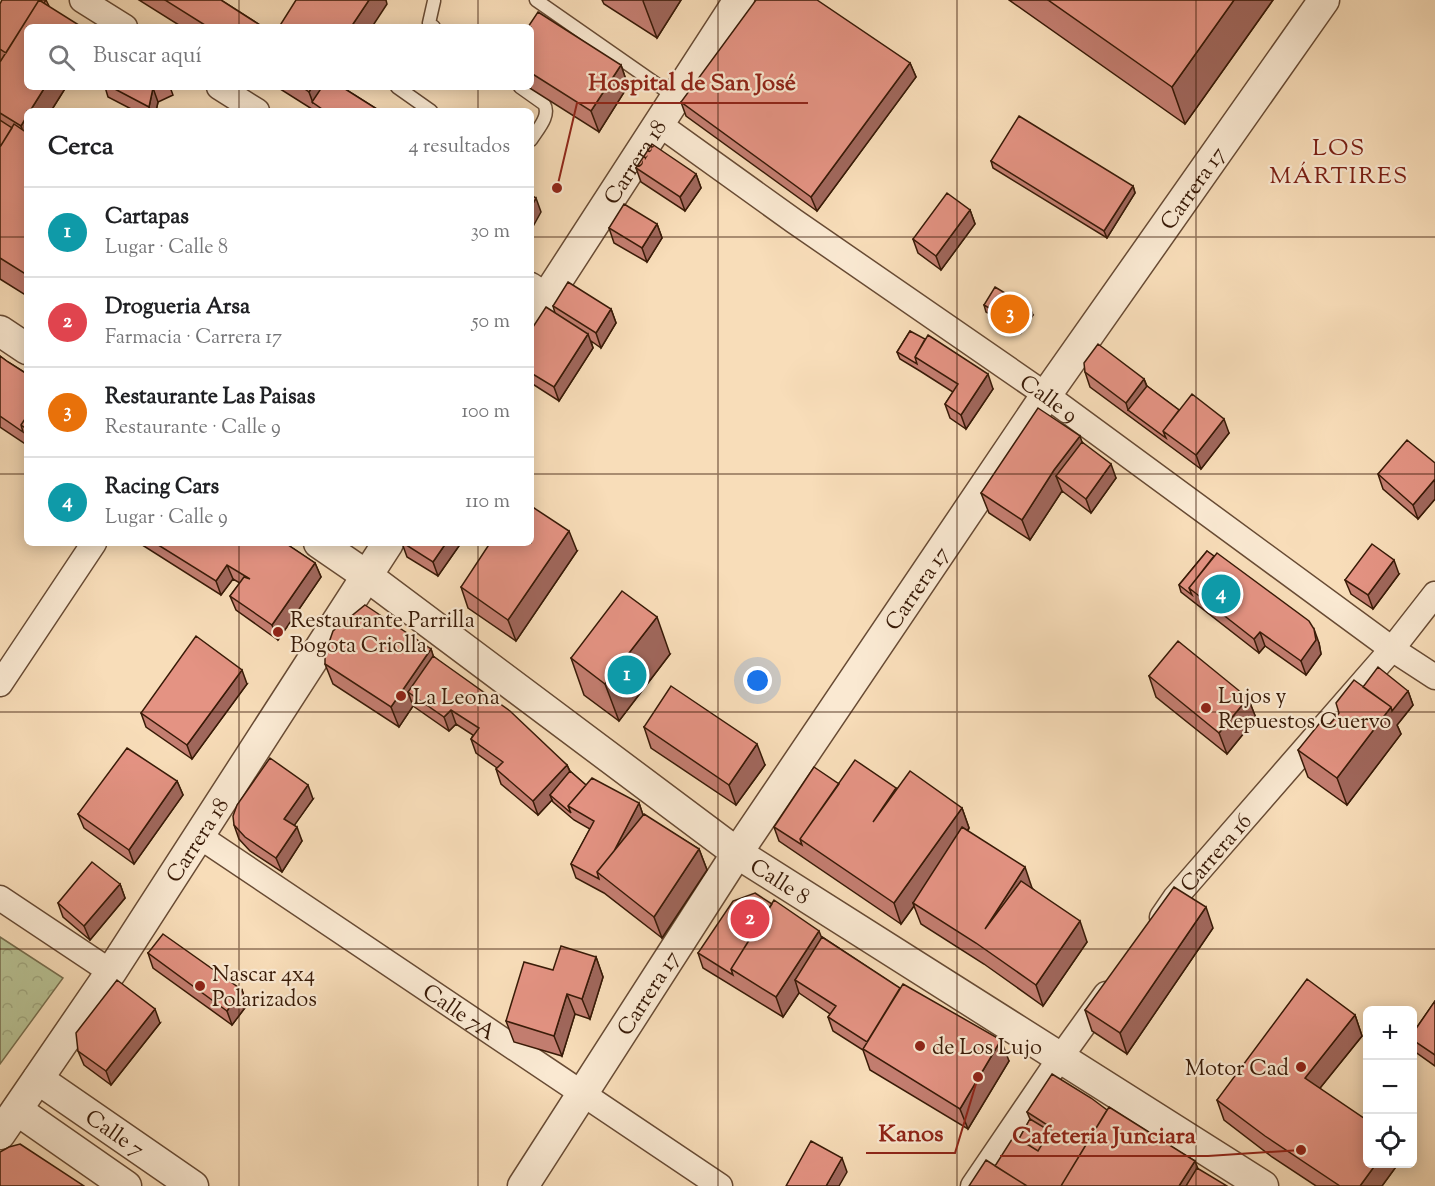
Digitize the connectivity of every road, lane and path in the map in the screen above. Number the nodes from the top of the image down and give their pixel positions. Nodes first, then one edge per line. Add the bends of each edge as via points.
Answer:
1 (82, 0) edge
2 (434, 0) edge
3 (536, 0) edge
4 (560, 0) edge
5 (739, 0) edge
6 (1324, 0) edge
7 (552, 11) junction
8 (120, 24) edge
9 (430, 24) edge
10 (224, 90) edge
11 (400, 90) edge
12 (524, 90) edge
13 (675, 97) junction
14 (252, 108) edge
15 (427, 108) edge
16 (659, 124) junction
17 (534, 135) edge
18 (539, 291) edge
19 (534, 310) edge
20 (0, 331) edge
21 (24, 347) edge
22 (1046, 395) junction
23 (92, 546) edge
24 (323, 546) edge
25 (386, 546) edge
26 (367, 576) junction
27 (1435, 594) edge
28 (1392, 650) junction
29 (1435, 677) edge
30 (0, 684) edge
31 (199, 836) junction
32 (737, 853) junction
33 (0, 898) edge
34 (1148, 936) edge
35 (111, 972) junction
36 (1120, 975) edge
37 (1060, 1058) junction
38 (38, 1078) junction
39 (581, 1093) junction
40 (17, 1110) junction
41 (0, 1134) edge
42 (126, 1186) edge
43 (193, 1186) edge
44 (523, 1186) edge
45 (720, 1186) edge
46 (974, 1186) edge
47 (1263, 1186) edge

1 - 8 street
2 - 9 lane
3 - 7 lane
4 - 7 lane
5 - 13 street, Carrera 18
6 - 22 street, Carrera 17
7 - 13 lane
10 - 14 street
11 - 15 lane
12 - 17 lane via 547,108
13 - 16 street, Carrera 18
16 - 18 street, Carrera 18
16 - 22 street, Calle 9
18 - 19 street, Carrera 18
20 - 21 street
22 - 28 street, Calle 9
22 - 32 street, Carrera 17
23 - 30 street
24 - 26 street, Calle 8
25 - 26 street, Carrera 18
26 - 31 street, Carrera 18
26 - 32 street, Calle 8
27 - 28 street, Carrera 16
28 - 29 street, Calle 9
28 - 34 street, Carrera 16 via 1175,898
31 - 35 street, Carrera 18
31 - 39 street, Calle 7A
32 - 37 street, Calle 8
32 - 39 street, Carrera 17
33 - 35 street
35 - 38 street, Carrera 18
36 - 37 street
37 - 46 street
37 - 47 street, Calle 8
38 - 40 street, Carrera 18
38 - 43 street, Calle 7
39 - 44 street, Carrera 17
39 - 45 street, Calle 7A
40 - 41 street, Carrera 18
40 - 42 street, Calle 7

